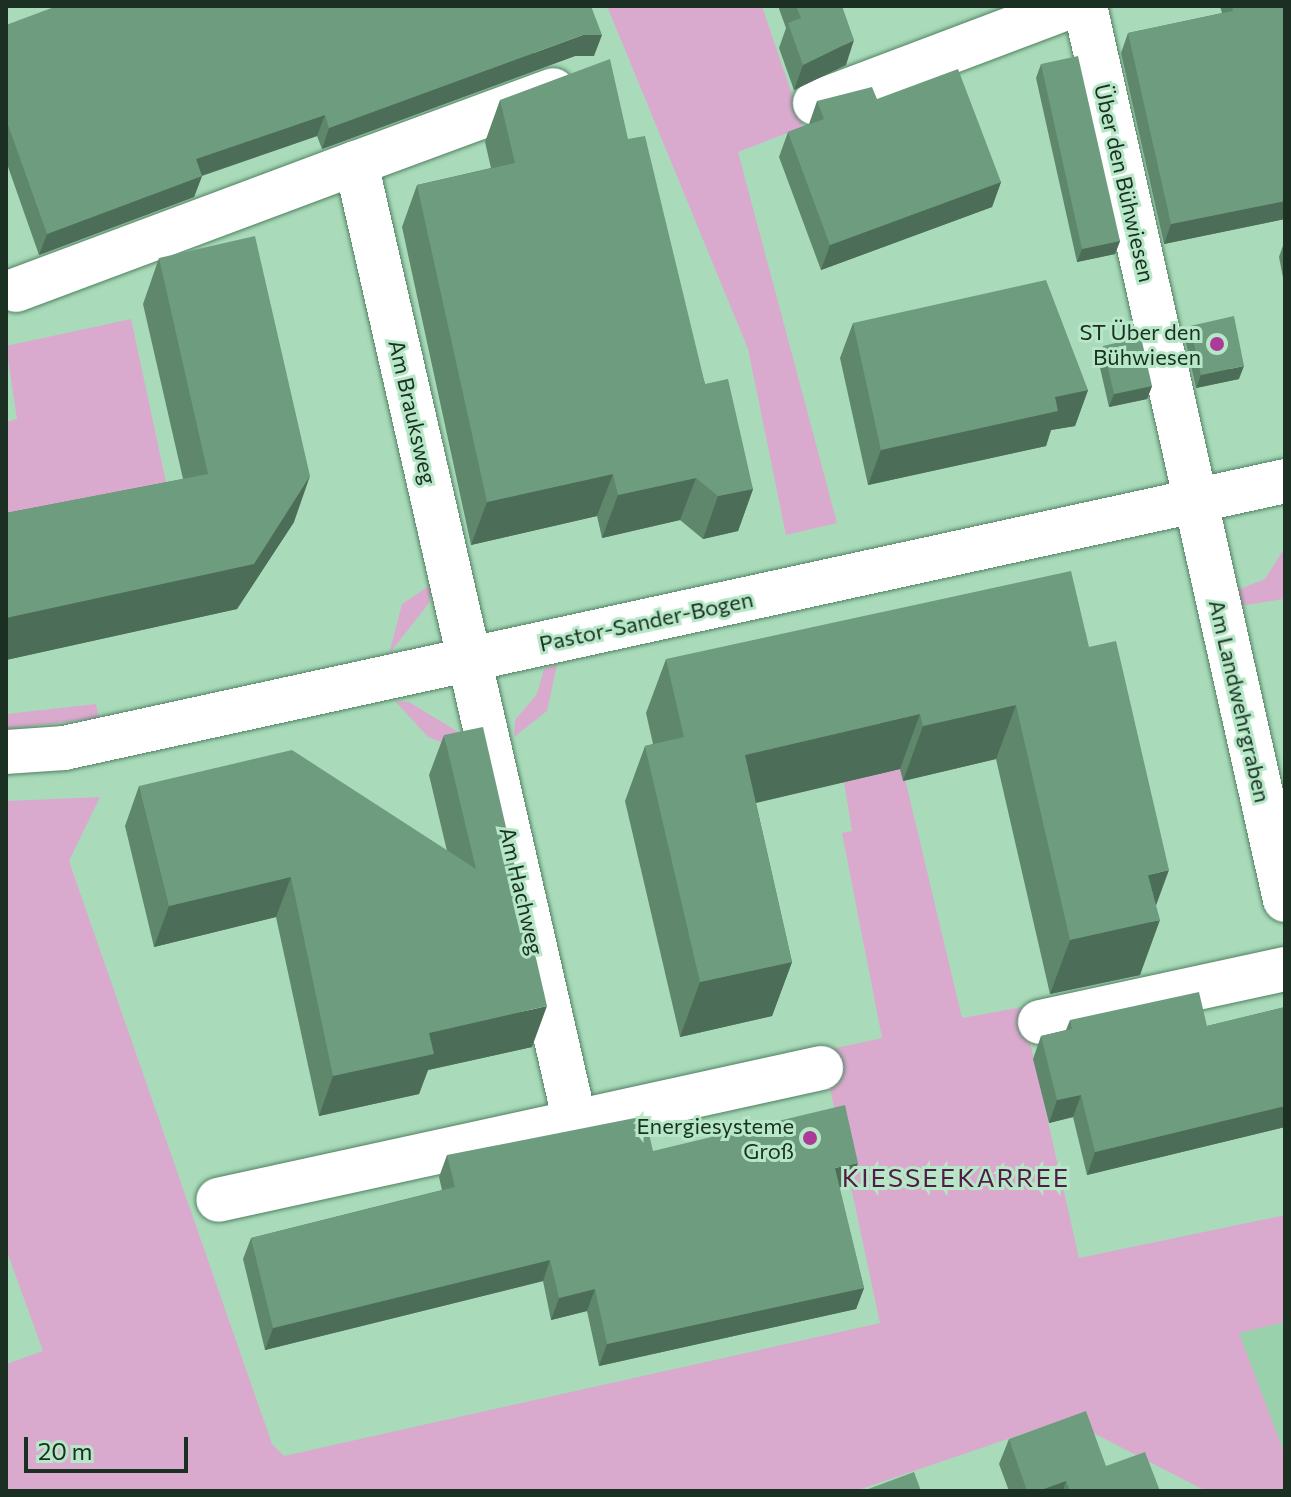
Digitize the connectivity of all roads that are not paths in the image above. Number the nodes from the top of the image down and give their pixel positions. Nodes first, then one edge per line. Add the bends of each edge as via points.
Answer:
1 (1072, 6) edge
2 (1085, 6) edge
3 (584, 79) edge
4 (815, 103) edge
5 (356, 163) junction
6 (16, 290) dead end
7 (1285, 481) edge
8 (1195, 501) junction
9 (471, 660) junction
10 (6, 752) edge
11 (1285, 900) edge
12 (1285, 969) edge
13 (1040, 1022) dead end
14 (821, 1068) dead end
15 (575, 1122) junction
16 (218, 1200) dead end

1 - 4 street
2 - 8 street, Über den Bühwiesen
3 - 5 street
5 - 6 street
5 - 9 street, Am Brauksweg
7 - 8 street, Pastor-Sander-Bogen
8 - 9 street, Pastor-Sander-Bogen
8 - 11 street, Am Landwehrgraben
9 - 10 street, Pastor-Sander-Bogen via 64,748
9 - 15 street, Am Hachweg
12 - 13 street
14 - 15 street
15 - 16 street

